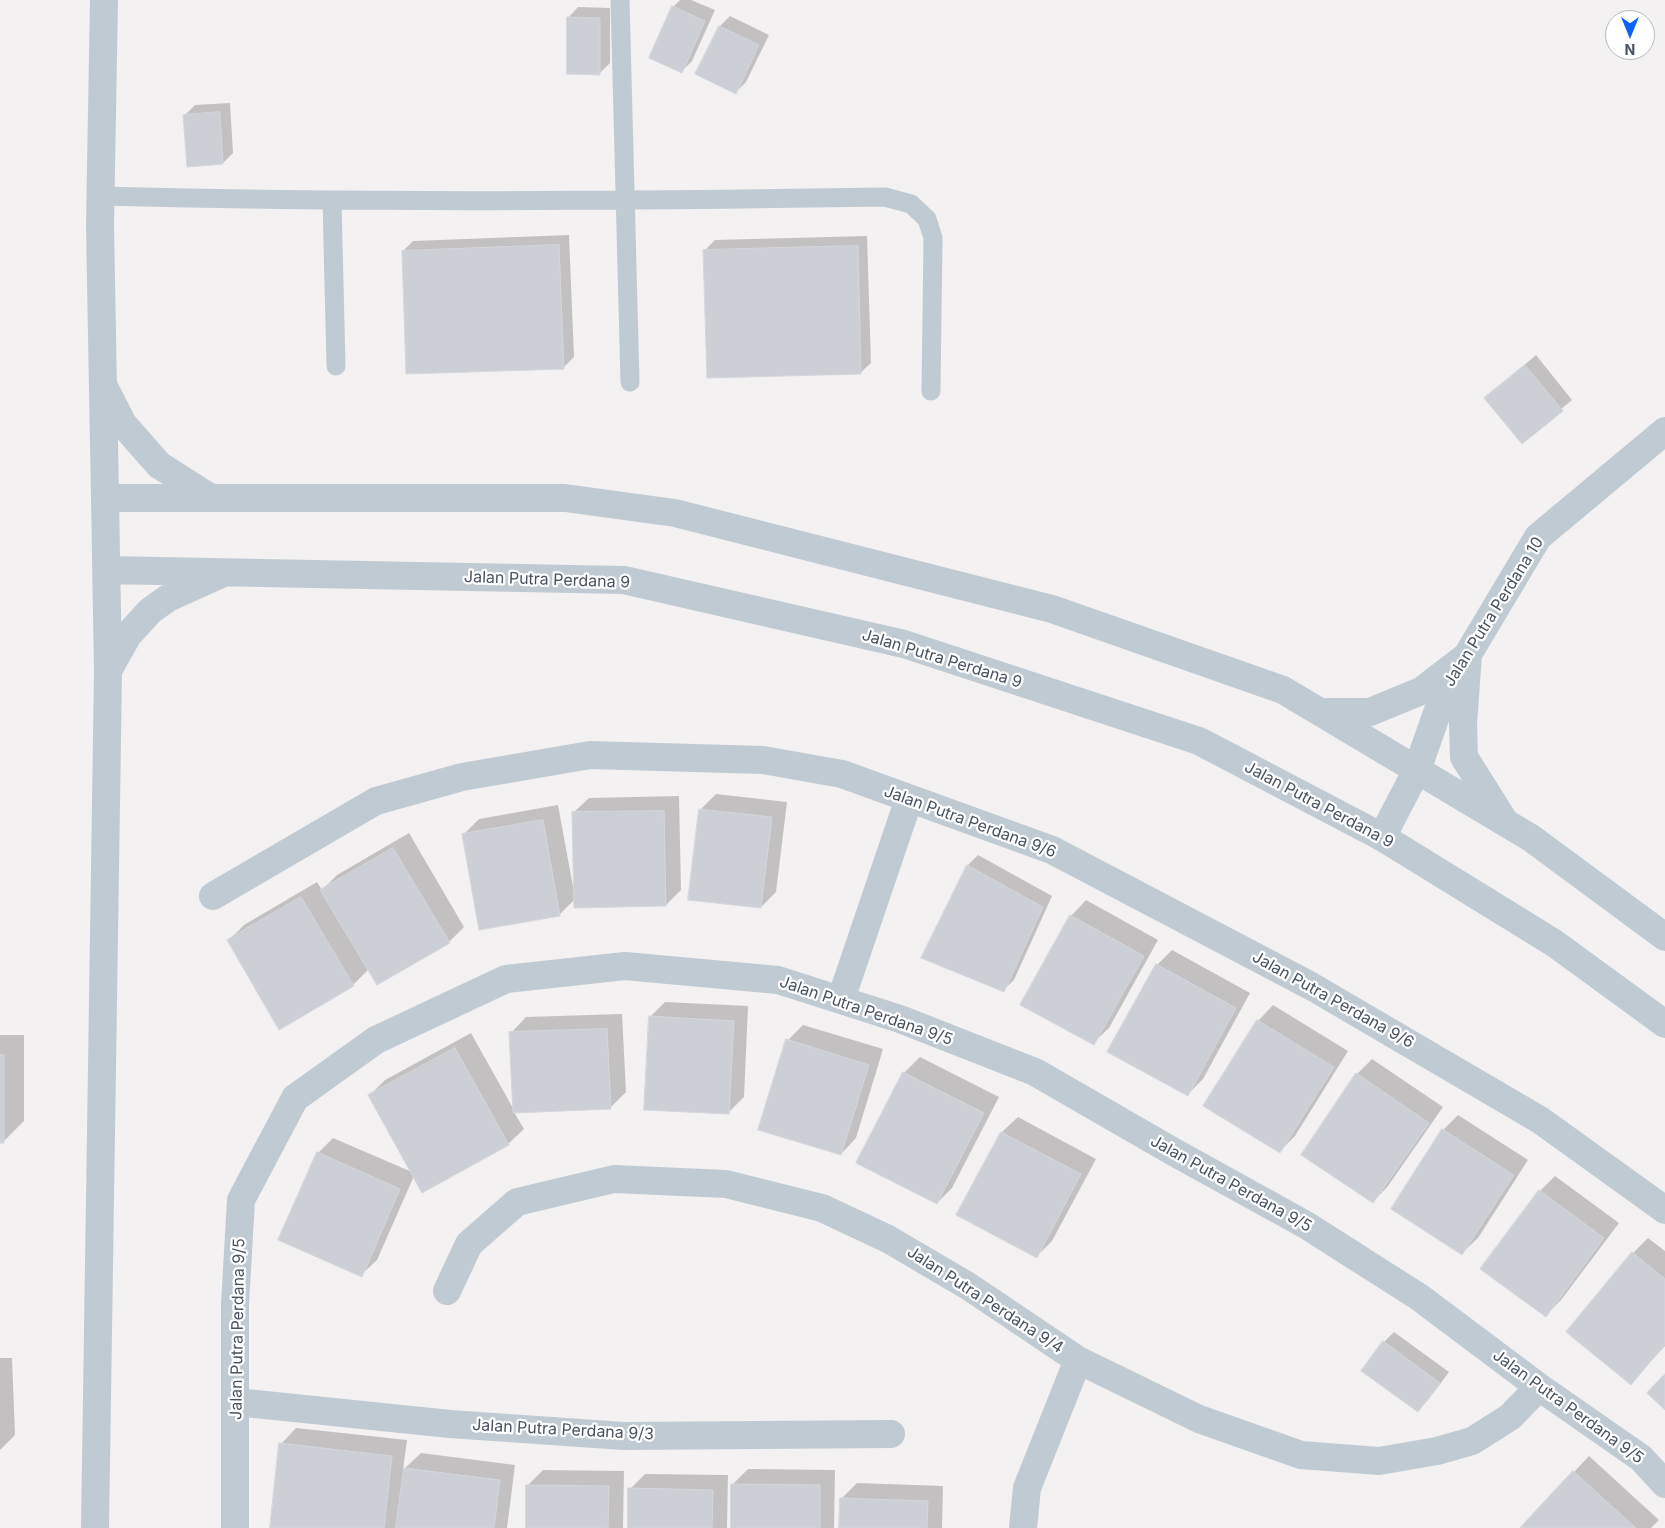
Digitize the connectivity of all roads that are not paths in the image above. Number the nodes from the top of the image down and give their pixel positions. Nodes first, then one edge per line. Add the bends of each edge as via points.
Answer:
1 (104, 0) edge
2 (620, 0) edge
3 (100, 196) junction
4 (332, 201) junction
5 (626, 201) junction
6 (336, 366) dead end
7 (630, 382) dead end
8 (103, 385) junction
9 (932, 392) dead end
10 (1665, 431) edge
11 (105, 498) junction
12 (211, 498) junction
13 (107, 570) junction
14 (226, 572) junction
15 (1468, 655) junction
16 (108, 670) junction
17 (1321, 712) junction
18 (1416, 770) junction
19 (909, 799) junction
20 (1505, 823) junction
21 (1382, 837) junction
22 (213, 896) dead end
23 (1665, 937) edge
24 (840, 999) junction
25 (1665, 1024) edge
26 (1665, 1210) edge
27 (448, 1291) dead end
28 (1078, 1360) junction
29 (1540, 1386) junction
30 (236, 1402) junction
31 (891, 1434) dead end
32 (1665, 1484) edge
33 (95, 1528) edge
34 (235, 1528) edge
35 (1023, 1528) edge

1 - 3 street
2 - 5 lane
3 - 4 lane
3 - 8 street
4 - 5 lane
4 - 6 lane
5 - 7 lane
5 - 9 lane via 885,197 910,204 927,219 933,238
8 - 11 street
8 - 12 street via 123,424 159,465
10 - 15 street, Jalan Putra Perdana 10 via 1538,537
11 - 12 street
11 - 13 street
12 - 17 street via 565,498 675,513 1052,608 1283,690
13 - 14 street, Jalan Putra Perdana 9
13 - 16 street
14 - 16 street via 168,598 150,611 128,635
14 - 21 street, Jalan Putra Perdana 9 via 624,580 904,644 1199,741
15 - 17 street via 1421,691 1370,712
15 - 18 street, Jalan Putra Perdana 10 via 1443,696
15 - 20 street via 1464,757
16 - 33 street
17 - 18 street
18 - 20 street
18 - 21 street, Jalan Putra Perdana 10
19 - 22 street, Jalan Putra Perdana 9/6 via 842,774 763,760 590,755 462,777 376,801
19 - 24 street
19 - 26 street, Jalan Putra Perdana 9/6 via 1052,850 1311,986 1540,1120
20 - 23 street via 1531,838
21 - 25 street, Jalan Putra Perdana 9 via 1554,943
24 - 29 street, Jalan Putra Perdana 9/5 via 1035,1072 1306,1225 1419,1297
24 - 30 street, Jalan Putra Perdana 9/5 via 778,980 625,966 506,979 376,1040 295,1098 241,1200 235,1304
27 - 28 street, Jalan Putra Perdana 9/4 via 469,1244 518,1202 614,1179 726,1184 822,1208 888,1239 968,1286
28 - 29 street, Jalan Putra Perdana 9/4 via 1199,1419 1301,1454 1379,1460 1437,1451 1472,1441 1510,1417
28 - 35 street via 1027,1488
29 - 32 street, Jalan Putra Perdana 9/5 via 1641,1458
30 - 31 street, Jalan Putra Perdana 9/3 via 450,1424 624,1436
30 - 34 street, Jalan Putra Perdana 9/5

